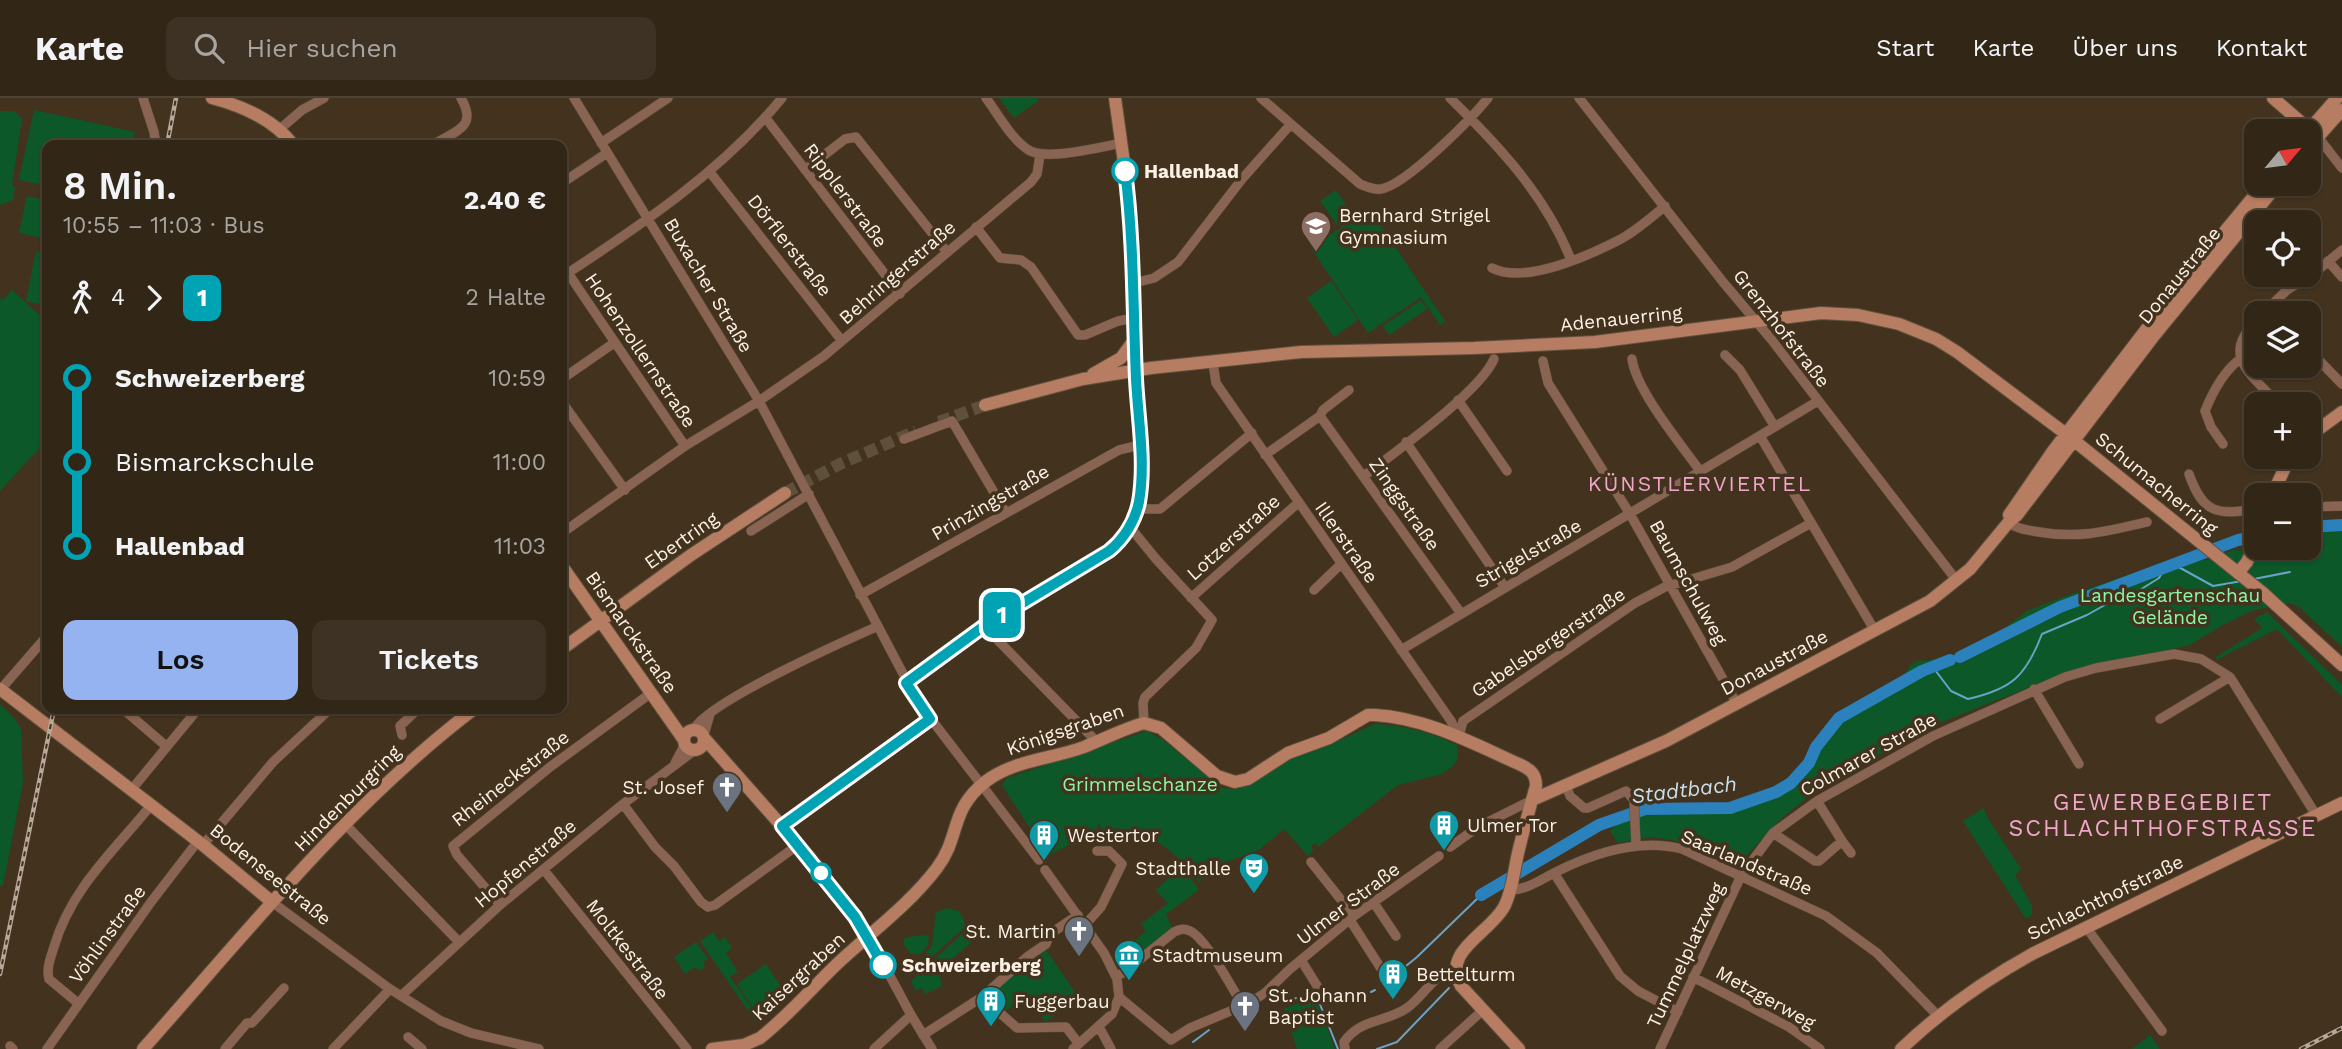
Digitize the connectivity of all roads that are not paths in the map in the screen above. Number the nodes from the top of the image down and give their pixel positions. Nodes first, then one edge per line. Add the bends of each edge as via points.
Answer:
1 (143, 98) edge
2 (212, 98) edge
3 (324, 98) edge
4 (461, 98) edge
5 (574, 98) edge
6 (668, 98) edge
7 (782, 98) edge
8 (986, 98) edge
9 (1115, 98) edge
10 (1262, 98) edge
11 (1450, 98) edge
12 (1488, 98) edge
13 (1579, 98) edge
14 (2273, 98) edge
15 (2337, 98) edge
16 (2342, 110) edge
17 (765, 117) junction
18 (1471, 118) junction
19 (2296, 119) edge
20 (2321, 120) edge
21 (1291, 124) junction
22 (2321, 126) edge
23 (280, 129) junction
24 (155, 140) edge
25 (289, 140) edge
26 (441, 140) edge
27 (601, 143) junction
28 (1122, 143) junction
29 (2321, 144) edge
30 (607, 153) junction
31 (1040, 155) junction
32 (2342, 168) edge
33 (805, 170) junction
34 (709, 171) junction
35 (567, 180) edge
36 (2254, 196) edge
37 (2268, 196) edge
38 (1665, 206) junction
39 (649, 220) junction
40 (976, 227) junction
41 (2342, 250) edge
42 (947, 252) junction
43 (1572, 260) junction
44 (2328, 261) junction
45 (1492, 268) dead end
46 (567, 274) edge
47 (2342, 277) edge
48 (567, 278) edge
49 (1134, 283) junction
50 (900, 294) junction
51 (2277, 301) edge
52 (1135, 318) junction
53 (1756, 321) junction
54 (2244, 335) edge
55 (1135, 339) junction
56 (842, 341) junction
57 (614, 343) junction
58 (1725, 355) dead end
59 (1494, 359) dead end
60 (1632, 359) dead end
61 (2240, 359) junction
62 (1543, 361) dead end
63 (2321, 362) edge
64 (1213, 363) junction
65 (1135, 371) junction
66 (567, 376) edge
67 (1083, 379) junction
68 (2342, 384) edge
69 (1349, 390) dead end
70 (2267, 392) edge
71 (1458, 400) junction
72 (759, 401) junction
73 (1818, 401) junction
74 (985, 405) tunnel mouth
75 (567, 409) edge
76 (2342, 412) edge
77 (1320, 416) junction
78 (1775, 426) junction
79 (2321, 427) edge
80 (1252, 433) junction
81 (1760, 436) junction
82 (2070, 438) junction
83 (904, 439) dead end
84 (1406, 442) junction
85 (2222, 444) dead end
86 (1140, 445) junction
87 (685, 446) junction
88 (1265, 455) junction
89 (1507, 471) dead end
90 (1700, 471) junction
91 (2189, 474) dead end
92 (1364, 476) junction
93 (625, 490) junction
94 (785, 493) tunnel mouth
95 (809, 494) junction
96 (1299, 502) junction
97 (1138, 506) junction
98 (2342, 506) edge
99 (2321, 507) edge
100 (2244, 512) edge
101 (1006, 513) junction
102 (1630, 513) junction
103 (2147, 522) dead end
104 (1811, 523) junction
105 (2008, 523) junction
106 (1130, 527) junction
107 (567, 530) edge
108 (751, 531) dead end
109 (2248, 560) edge
110 (1341, 564) junction
111 (567, 573) edge
112 (2241, 575) junction
113 (1957, 581) junction
114 (1504, 586) junction
115 (1670, 586) junction
116 (1314, 590) dead end
117 (860, 595) junction
118 (1191, 598) junction
119 (1460, 612) junction
120 (600, 621) junction
121 (984, 626) junction
122 (876, 627) junction
123 (1875, 631) junction
124 (42, 642) edge
125 (567, 645) edge
126 (1401, 650) junction
127 (2342, 665) edge
128 (2230, 677) junction
129 (906, 683) junction
130 (0, 689) edge
131 (2034, 689) junction
132 (650, 693) junction
133 (1737, 704) junction
134 (130, 714) edge
135 (194, 714) edge
136 (325, 714) edge
137 (413, 714) edge
138 (468, 714) edge
139 (930, 719) junction
140 (2160, 719) dead end
141 (1144, 723) junction
142 (402, 735) dead end
143 (1459, 738) junction
144 (694, 740) junction
145 (1097, 742) junction
146 (166, 746) junction
147 (2079, 764) dead end
148 (982, 784) junction
149 (1566, 786) junction
150 (132, 789) junction
151 (1532, 800) junction
152 (1817, 801) junction
153 (2342, 803) edge
154 (152, 804) junction
155 (623, 804) junction
156 (2316, 815) junction
157 (345, 824) junction
158 (782, 826) junction
159 (1773, 833) junction
160 (1842, 841) junction
161 (201, 843) junction
162 (798, 845) junction
163 (1636, 845) junction
164 (1450, 847) dead end
165 (1097, 851) dead end
166 (1851, 853) dead end
167 (1439, 856) dead end
168 (1039, 860) dead end
169 (1311, 862) dead end
170 (544, 870) junction
171 (1045, 870) dead end
172 (1554, 873) junction
173 (1741, 876) junction
174 (1513, 880) junction
175 (272, 902) junction
176 (1374, 902) junction
177 (500, 905) junction
178 (1078, 915) junction
179 (1352, 918) junction
180 (1085, 925) junction
181 (2086, 927) junction
182 (1396, 936) dead end
183 (869, 937) junction
184 (459, 942) junction
185 (1301, 960) junction
186 (1380, 967) dead end
187 (1455, 970) junction
188 (1116, 976) junction
189 (1693, 977) junction
190 (284, 988) dead end
191 (390, 989) junction
192 (1319, 989) dead end
193 (401, 996) junction
194 (1119, 997) junction
195 (982, 998) junction
196 (79, 1004) junction
197 (1243, 1006) junction
198 (1483, 1010) junction
199 (1678, 1012) junction
200 (911, 1015) junction
201 (1937, 1015) junction
202 (1099, 1027) junction
203 (2162, 1031) dead end
204 (923, 1035) junction
205 (408, 1037) dead end
206 (1076, 1047) edge
207 (47, 1049) edge
208 (144, 1049) edge
209 (225, 1049) edge
210 (333, 1049) edge
211 (422, 1049) edge
212 (539, 1049) edge
213 (687, 1049) edge
214 (712, 1049) edge
215 (874, 1049) edge
216 (932, 1049) edge
217 (1111, 1049) edge
218 (1345, 1049) edge
219 (1440, 1049) edge
220 (1519, 1049) edge
221 (1660, 1049) edge
222 (1820, 1049) edge
223 (1901, 1049) edge

1 - 24 street
2 - 23 street via 260,116
3 - 23 street
4 - 26 street via 469,118
5 - 27 street, Buxacher Straße
6 - 27 street
7 - 17 street
8 - 31 street via 1023,146
9 - 28 street
10 - 21 street
11 - 18 street
12 - 18 street
13 - 38 street, Grenzhofstraße
14 - 19 street
15 - 20 street
16 - 22 street
17 - 33 street, Ripplerstraße
17 - 34 street
18 - 21 street via 1398,181 1381,189 1360,184
18 - 43 street via 1533,190
21 - 49 street via 1241,179 1178,262 1154,278
23 - 25 street
27 - 30 street, Buxacher Straße
28 - 31 street
28 - 49 street
29 - 32 street
30 - 35 street
30 - 39 street, Buxacher Straße
31 - 40 street, Behringerstraße via 1034,179
33 - 42 street via 845,139 856,137
33 - 50 street, Ripplerstraße
34 - 39 street
34 - 56 street, Dörflerstraße
36 - 82 street, Donaustraße via 2166,304
37 - 82 street, Donaustraße
38 - 43 street via 1621,239
38 - 53 street, Grenzhofstraße
39 - 46 street
39 - 72 street, Buxacher Straße
40 - 42 street, Behringerstraße
40 - 52 street via 1000,258 1021,260 1031,267 1078,335
41 - 44 street
42 - 50 street, Behringerstraße
43 - 45 street via 1517,273
44 - 47 street
44 - 51 street
48 - 57 street, Hohenzollernstraße
49 - 52 street
50 - 56 street, Behringerstraße
52 - 55 street
53 - 64 street, Adenauerring via 1595,342 1301,352
53 - 73 street, Grenzhofstraße
53 - 82 street, Adenauerring via 1849,314 1909,328 1957,352
54 - 61 street
55 - 65 street
55 - 67 street via 1121,358
56 - 72 street, Behringerstraße
57 - 66 street
57 - 87 street, Hohenzollernstraße
58 - 78 street via 1740,370
59 - 71 street
60 - 90 street via 1644,390
61 - 70 street
61 - 85 street via 2218,383 2205,411
62 - 102 street, Baumschulweg via 1548,383
63 - 68 street
64 - 65 street, Adenauerring
64 - 80 street, Illerstraße via 1216,383
65 - 67 street
65 - 86 street
67 - 74 street
69 - 77 street
71 - 84 street
71 - 89 street
72 - 87 street, Behringerstraße
72 - 95 street, Buxacher Straße
73 - 78 street, Strigelstraße
73 - 113 street, Grenzhofstraße
75 - 93 street
76 - 79 street
77 - 88 street
77 - 92 street, Zinggstraße
78 - 81 street, Strigelstraße
80 - 88 street, Illerstraße
80 - 97 street via 1160,509
81 - 90 street, Strigelstraße
81 - 104 street
82 - 105 street, Donaustraße
82 - 112 street, Schumacherring
83 - 101 street via 952,421
84 - 92 street
84 - 114 street
86 - 97 street
86 - 101 street, Prinzingstraße via 1119,450
87 - 93 street, Behringerstraße
88 - 96 street, Illerstraße
90 - 102 street, Strigelstraße
91 - 100 street via 2201,501 2211,509
92 - 119 street, Zinggstraße
93 - 107 street, Behringerstraße
94 - 120 street, Ebertring
95 - 108 street
95 - 117 street, Buxacher Straße
96 - 110 street, Illerstraße
96 - 118 street, Lotzerstraße
97 - 106 street
98 - 99 street
101 - 117 street, Prinzingstraße
102 - 114 street, Strigelstraße
102 - 115 street, Baumschulweg
103 - 105 street via 2072,536 2017,529
104 - 115 street, Gabelsbergerstraße via 1732,567
104 - 123 street
105 - 113 street, Donaustraße
106 - 118 street
106 - 121 street via 1109,551
109 - 112 street
110 - 116 street
110 - 126 street, Illerstraße
111 - 120 street, Bismarckstraße
112 - 127 street, Schumacherring
113 - 123 street, Donaustraße
114 - 119 street, Strigelstraße
115 - 133 street, Baumschulweg
115 - 143 street, Gabelsbergerstraße via 1635,603 1463,721
117 - 122 street, Buxacher Straße
118 - 141 street via 1212,621 1196,648 1145,697
119 - 126 street, Strigelstraße
120 - 125 street
120 - 132 street, Bismarckstraße
121 - 129 street
121 - 145 street
122 - 129 street, Buxacher Straße
122 - 144 street, Hopfenstraße via 720,705
123 - 133 street, Donaustraße
124 - 130 street
126 - 143 street, Illerstraße
128 - 131 street, Colmarer Straße via 2201,659 2168,654 2096,668
128 - 140 street
128 - 156 street
129 - 139 street, Buxacher Straße
130 - 150 street, Bodenseestraße
131 - 147 street
131 - 152 street, Colmarer Straße via 1933,736
132 - 144 street, Bismarckstraße
132 - 177 street, Rheineckstraße via 453,846
133 - 149 street, Donaustraße
134 - 146 street
135 - 146 street
136 - 161 street, Vöhlinstraße via 273,762
137 - 142 street via 400,726
138 - 157 street, Hindenburgring
139 - 148 street, Buxacher Straße
139 - 158 street
141 - 143 street, Königsgraben via 1161,729 1217,775 1236,782 1368,715 1414,721
141 - 145 street, Königsgraben
143 - 151 street, Königsgraben via 1530,770 1536,779
144 - 155 street, Hopfenstraße via 675,763
144 - 158 street, Bismarckstraße via 721,759
145 - 148 street, Königsgraben via 1004,771
146 - 150 street
148 - 168 street, Buxacher Straße
148 - 183 street, Königsgraben via 961,807 938,867
149 - 151 street, Donaustraße
149 - 163 street via 1581,808 1626,791 1634,800
150 - 154 street, Bodenseestraße
151 - 164 street
151 - 174 street
152 - 159 street, Colmarer Straße
152 - 160 street
153 - 156 street, Schlachthofstraße
154 - 161 street, Bodenseestraße
154 - 196 street via 81,887 56,939 50,978
155 - 162 street via 708,907
155 - 170 street, Hopfenstraße
156 - 181 street, Schlachthofstraße
157 - 175 street, Hindenburgring
157 - 184 street
158 - 162 street
159 - 160 street via 1819,861
159 - 173 street, Colmarer Straße
160 - 166 street
161 - 175 street, Bodenseestraße
161 - 196 street, Vöhlinstraße via 151,902
162 - 183 street
163 - 172 street, Saarlandstraße
163 - 173 street, Saarlandstraße via 1682,849
165 - 180 street via 1109,851 1122,864 1101,907
167 - 176 street, Ulmer Straße
169 - 179 street
170 - 177 street, Hopfenstraße
170 - 213 street, Moltkestraße
171 - 178 street
172 - 174 street, Saarlandstraße via 1524,888
172 - 199 street via 1620,976 1637,991
173 - 189 street, Tummelplatzweg
173 - 201 street, Saarlandstraße via 1843,927 1889,965
174 - 187 street via 1505,906 1461,953
175 - 191 street, Bodenseestraße
175 - 208 street, Hindenburgring
176 - 179 street, Ulmer Straße
176 - 182 street
177 - 184 street, Hopfenstraße
178 - 180 street
178 - 195 street via 1050,934 1046,944
179 - 185 street, Ulmer Straße
179 - 186 street
180 - 188 street
181 - 201 street, Schlachthofstraße via 2004,970
181 - 203 street
183 - 200 street
183 - 214 street, Kaisergraben via 760,1038
184 - 193 street, Hopfenstraße
185 - 192 street
185 - 197 street, Ulmer Straße
187 - 198 street via 1461,986
187 - 218 street via 1441,974 1400,1012 1355,1028
188 - 194 street
188 - 197 street via 1174,932 1185,929 1200,939
189 - 199 street, Tummelplatzweg
189 - 222 street, Metzgerweg via 1789,1027
190 - 209 street
191 - 193 street, Bodenseestraße
191 - 210 street
193 - 212 street, Bodenseestraße via 454,1027
194 - 197 street, Ulmer Straße via 1171,1040
194 - 202 street via 1112,1014
195 - 204 street
195 - 206 street via 1017,1028 1066,1027
196 - 207 street, Vöhlinstraße
198 - 219 street
198 - 220 street
199 - 221 street, Tummelplatzweg
200 - 204 street
200 - 215 street
201 - 223 street, Schlachthofstraße
202 - 206 street
202 - 217 street
204 - 216 street
205 - 211 street

